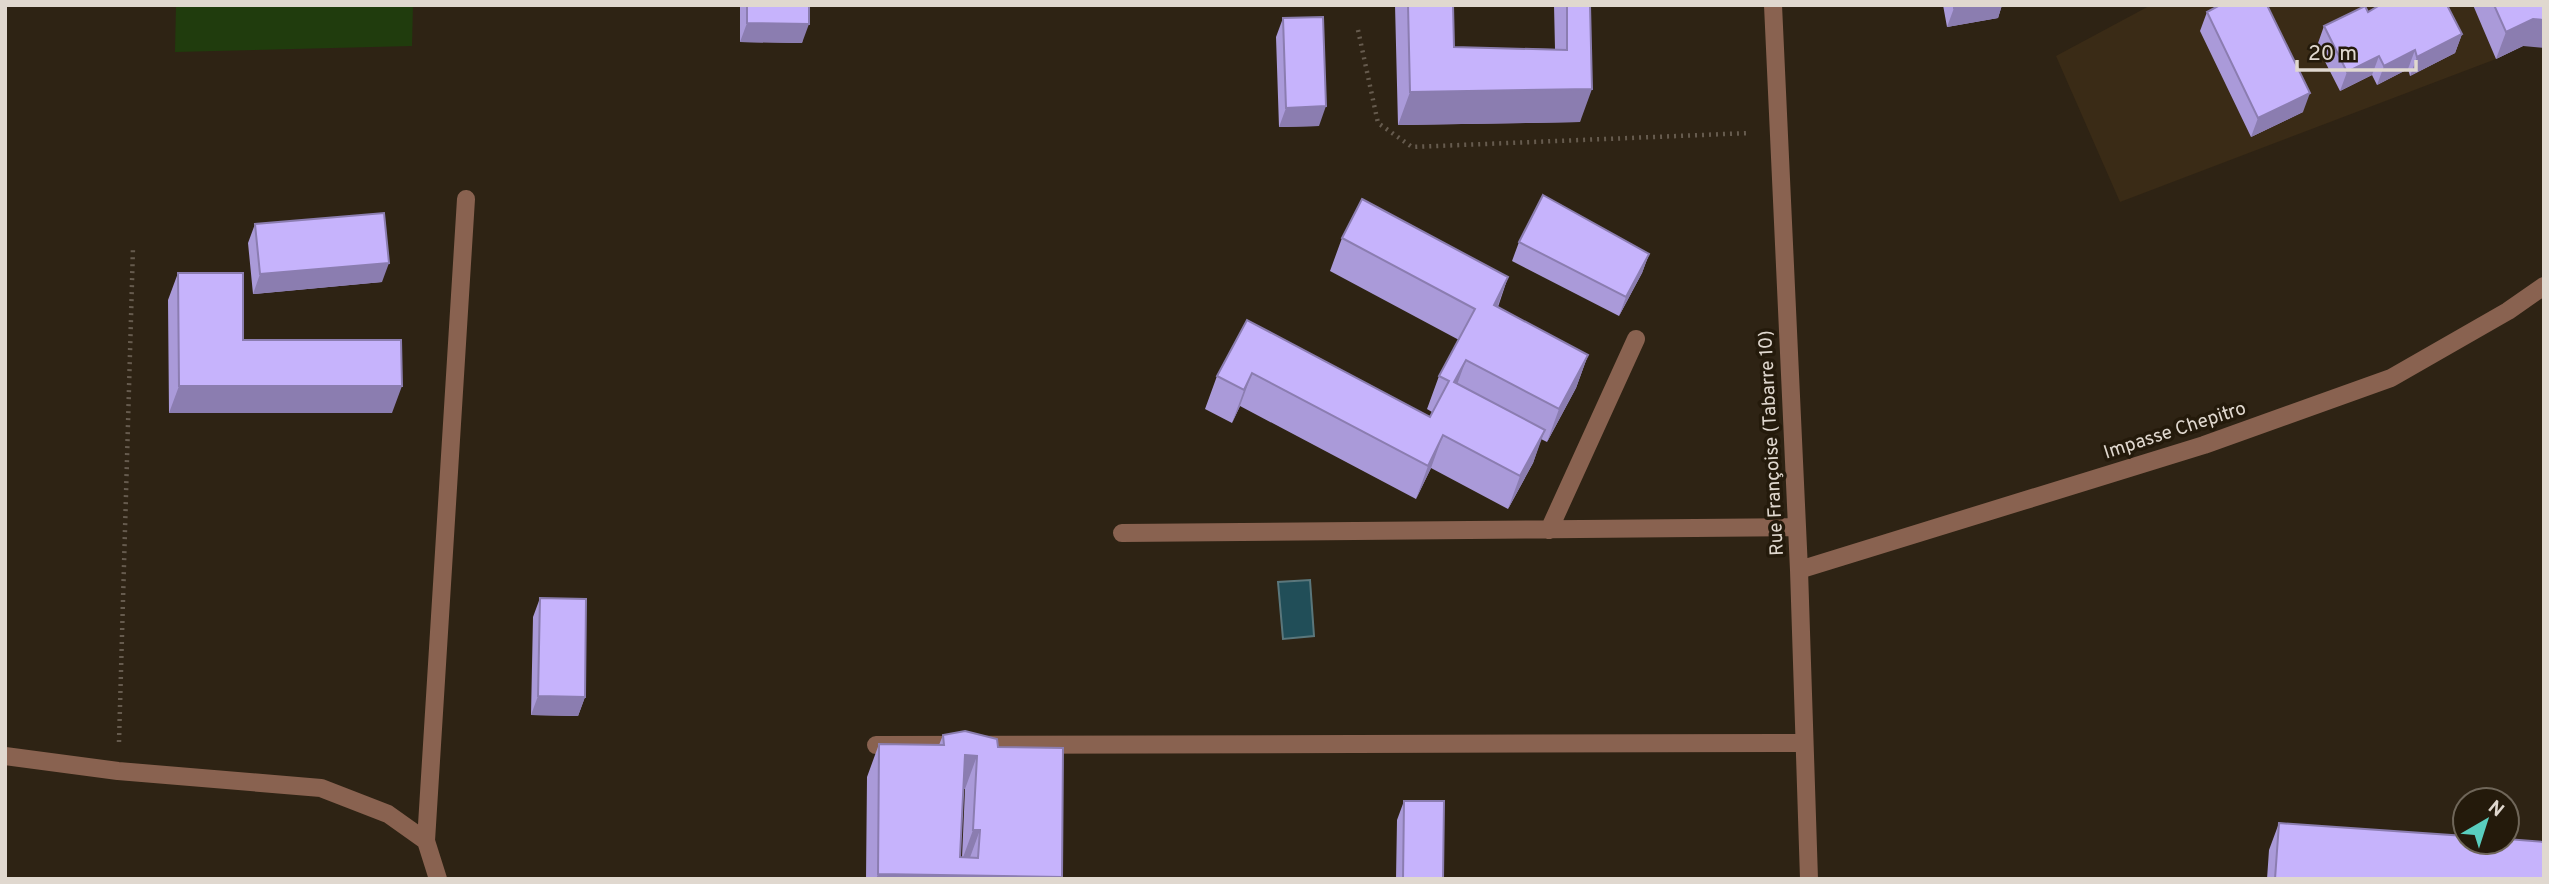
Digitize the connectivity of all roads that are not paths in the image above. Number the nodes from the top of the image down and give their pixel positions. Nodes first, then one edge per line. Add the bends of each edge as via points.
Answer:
1 (1773, 5) edge
2 (466, 199) dead end
3 (2544, 286) edge
4 (1636, 339) dead end
5 (1797, 527) junction
6 (1549, 530) junction
7 (1122, 533) dead end
8 (1799, 570) junction
9 (1804, 743) junction
10 (876, 745) edge
11 (5, 756) edge
12 (426, 841) junction
13 (438, 879) edge
14 (1809, 879) edge

1 - 5 street, Rue Françoise (Tabarre 10)
2 - 12 street
3 - 8 street, Impasse Chepitro via 2391,378 2203,445
4 - 6 street
5 - 6 street
5 - 8 street, Rue Françoise (Tabarre 10)
6 - 7 street
8 - 9 street, Rue Françoise (Tabarre 10)
9 - 10 street
9 - 14 street, Rue Françoise (Tabarre 10)
11 - 12 street via 118,771 321,788 388,814
12 - 13 street

